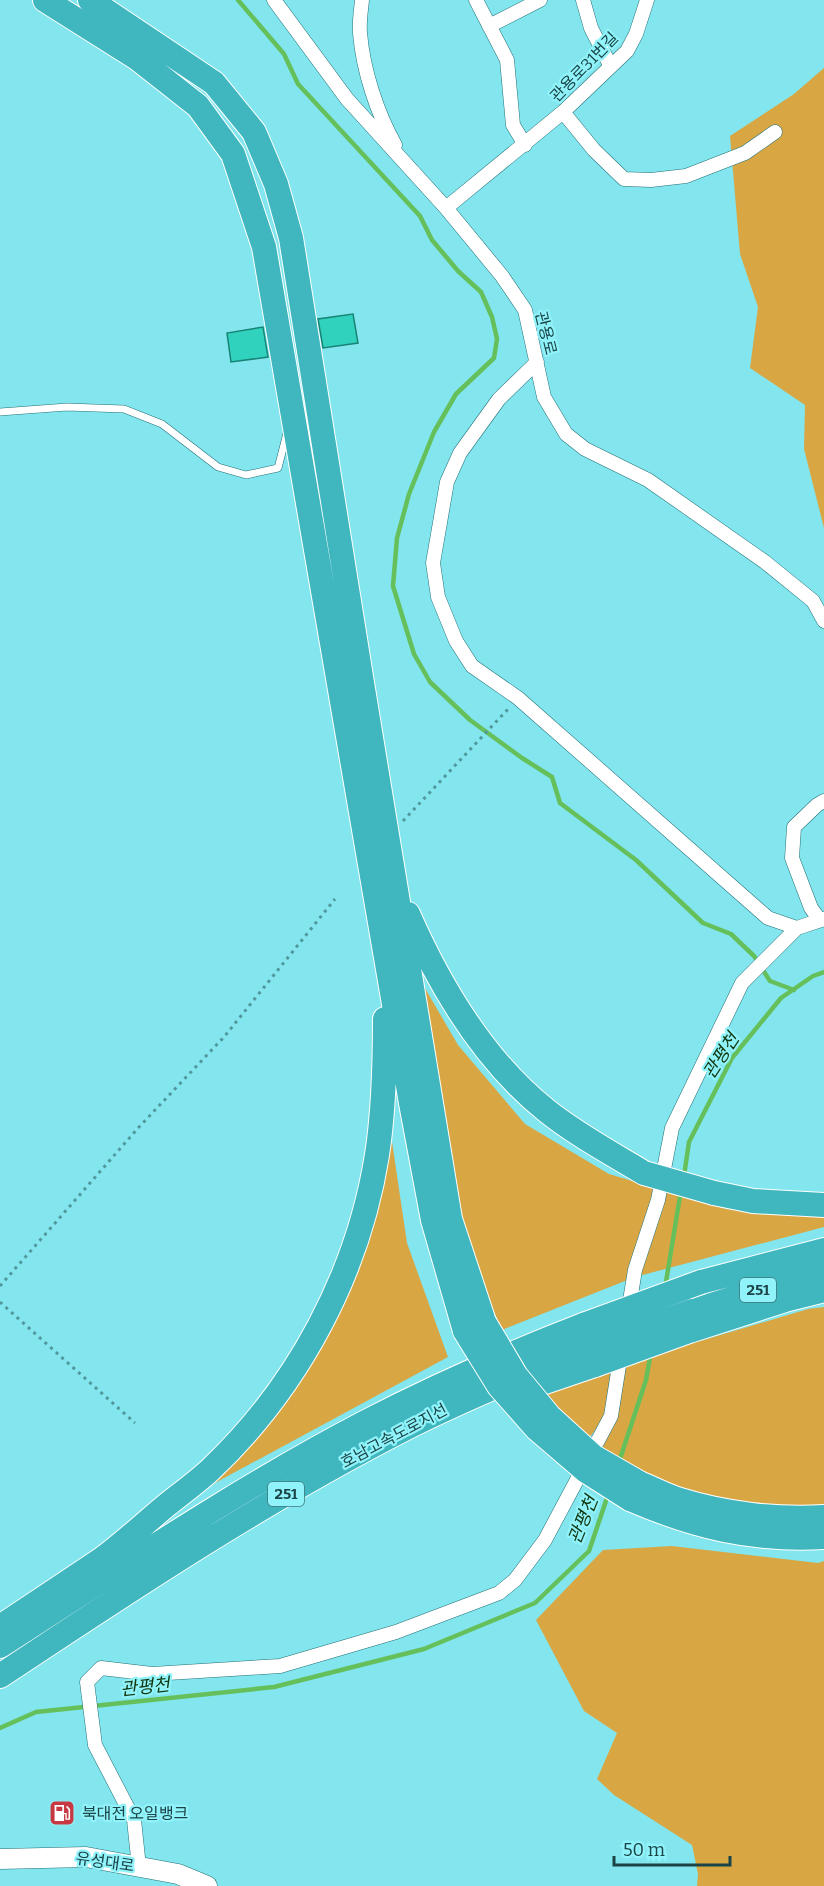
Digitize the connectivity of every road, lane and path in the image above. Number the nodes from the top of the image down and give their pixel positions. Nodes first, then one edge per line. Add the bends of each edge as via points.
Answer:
1 (45, 0) edge
2 (90, 0) edge
3 (274, 0) edge
4 (362, 0) edge
5 (476, 0) edge
6 (540, 0) edge
7 (583, 0) edge
8 (648, 0) edge
9 (489, 26) junction
10 (610, 65) junction
11 (371, 86) junction
12 (347, 99) junction
13 (563, 112) junction
14 (775, 132) dead end
15 (525, 146) junction
16 (407, 168) junction
17 (446, 208) junction
18 (537, 362) junction
19 (0, 412) edge
20 (292, 413) junction
21 (824, 621) edge
22 (508, 708) dead end
23 (824, 801) edge
24 (403, 821) dead end
25 (391, 861) junction
26 (335, 899) dead end
27 (822, 919) edge
28 (792, 932) junction
29 (381, 933) junction
30 (824, 1205) edge
31 (824, 1250) edge
32 (824, 1273) edge
33 (0, 1286) edge
34 (824, 1290) edge
35 (0, 1302) edge
36 (691, 1321) junction
37 (475, 1326) junction
38 (591, 1345) junction
39 (135, 1423) dead end
40 (635, 1491) junction
41 (824, 1517) edge
42 (824, 1537) edge
43 (0, 1627) edge
44 (0, 1646) edge
45 (0, 1676) edge
46 (0, 1859) edge
47 (139, 1867) junction
48 (207, 1886) edge

1 - 20 highway via 136,58 198,106 233,154 264,247
2 - 25 highway via 214,83 254,132 276,184 291,238
3 - 12 street, 관용로
4 - 11 street via 360,32
5 - 9 street
6 - 9 street
7 - 10 street via 591,28
8 - 10 street, 관용로31번길 via 627,51
9 - 15 street via 507,60 513,125
10 - 13 street, 관용로31번길
11 - 12 street
11 - 16 street via 386,128
12 - 16 street, 관용로
13 - 14 street via 624,179 686,176 745,153
13 - 15 street, 관용로31번길
15 - 17 street, 관용로31번길
16 - 17 street, 관용로
17 - 18 street, 관용로 via 525,309
18 - 21 street, 관용로 via 544,397 566,434 585,449 648,480 765,562 813,601
18 - 28 street via 499,399 460,453 447,482 433,563 438,597 456,641 472,666 518,698 768,918
19 - 20 lane via 67,407 124,409 162,424 218,467 246,475 278,468
20 - 29 highway
22 - 24 path
23 - 27 street via 794,827 792,858 811,908
25 - 30 highway, bridge via 404,904 451,997 495,1059 547,1111 644,1173 753,1201
25 - 37 highway via 450,1219
26 - 33 path via 224,1037 139,1127
27 - 28 street
28 - 47 street via 742,983 672,1128 658,1200 635,1270 610,1416 545,1540 515,1580 499,1593 396,1632 280,1666 152,1674 101,1668 87,1682 95,1745 134,1820
29 - 37 highway via 432,1220
29 - 43 highway via 385,994 383,1113 369,1197 330,1308 270,1404 210,1470 103,1558
31 - 38 highway, 호남고속도로지선 / 251, bridge via 701,1282
32 - 36 highway, 251 via 783,1283
34 - 36 highway
35 - 39 path
36 - 38 highway, bridge
37 - 40 highway, bridge via 500,1386 537,1429 586,1472
38 - 44 highway, 호남고속도로지선 / 251 via 449,1381 364,1423 169,1537
38 - 45 highway, 호남고속도로지선 / 251 via 560,1376 445,1422 412,1425 272,1501
40 - 41 highway via 740,1513
40 - 42 highway via 671,1517 735,1533
46 - 47 main road, 유성대로 via 86,1857
47 - 48 main road, 유성대로 via 178,1874

